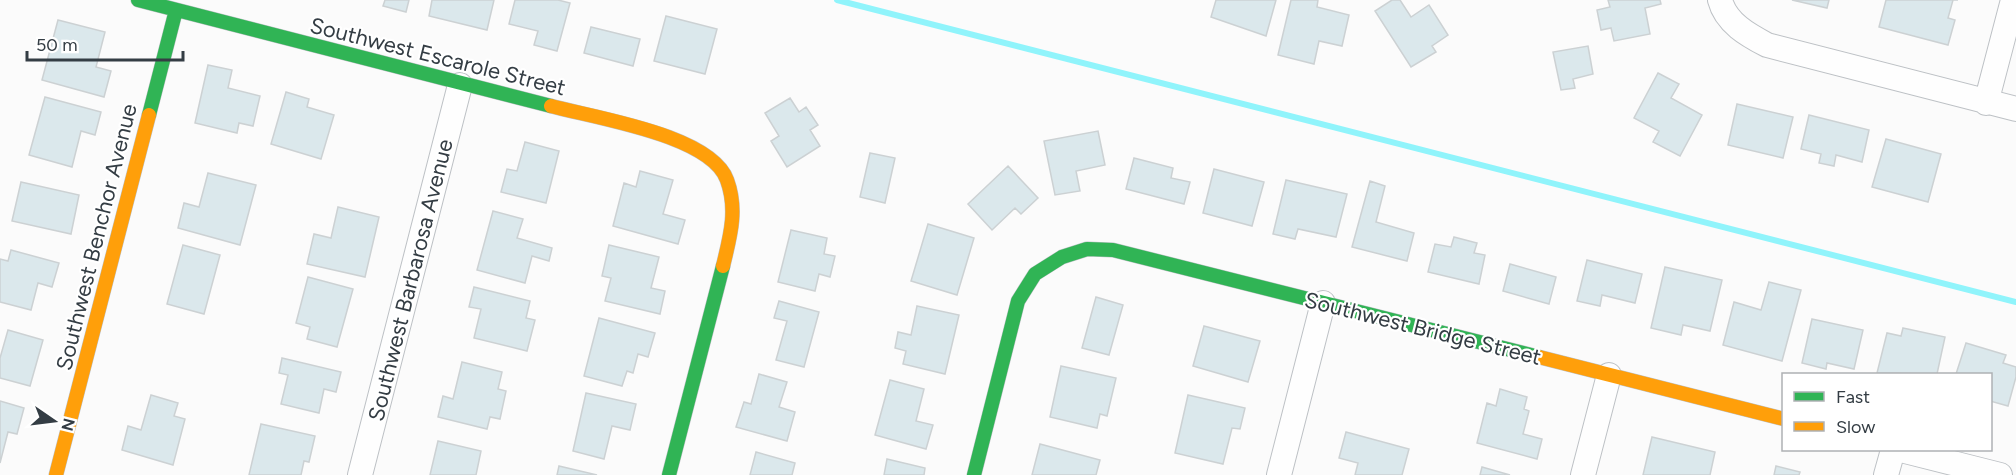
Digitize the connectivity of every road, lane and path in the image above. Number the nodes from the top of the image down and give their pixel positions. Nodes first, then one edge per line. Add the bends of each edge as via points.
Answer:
1 (138, 0) edge
2 (1720, 0) edge
3 (2013, 0) edge
4 (176, 10) junction
5 (460, 84) junction
6 (1986, 102) junction
7 (2016, 110) edge
8 (1323, 303) junction
9 (1609, 375) junction
10 (1782, 418) edge
11 (1893, 451) edge
12 (1905, 451) edge
13 (56, 475) edge
14 (360, 475) edge
15 (669, 475) edge
16 (974, 475) edge
17 (1279, 475) edge
18 (1583, 475) edge
19 (1886, 475) edge
20 (2000, 475) edge

1 - 4 street, Southwest Escarole Street
2 - 6 street via 1730,20 1767,45
3 - 6 street
4 - 5 street, Southwest Escarole Street
4 - 13 street, Southwest Benchor Avenue
5 - 14 street, Southwest Barbarosa Avenue
5 - 15 street, Southwest Escarole Street via 674,138 721,166 732,192 733,226
6 - 7 street
8 - 9 street, Southwest Bridge Street
8 - 16 street, Southwest Bridge Street via 1113,250 1087,249 1062,257 1035,274 1018,301
8 - 17 street
9 - 10 street, Southwest Bridge Street
9 - 18 street
11 - 19 street
12 - 20 street

